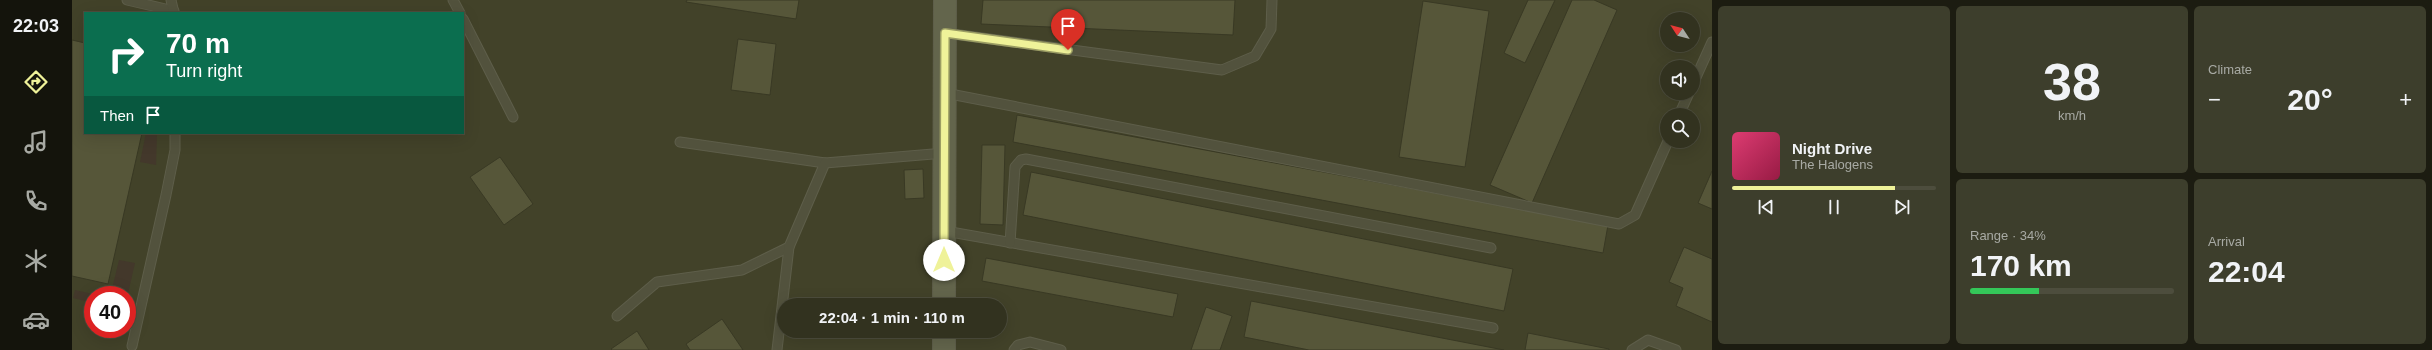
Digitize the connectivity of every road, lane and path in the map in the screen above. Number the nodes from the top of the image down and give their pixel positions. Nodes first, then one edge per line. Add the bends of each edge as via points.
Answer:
1 (127, 0) edge
2 (171, 0) edge
3 (454, 0) edge
4 (945, 0) edge
5 (1272, 0) edge
6 (174, 12) edge
7 (460, 12) edge
8 (464, 21) edge
9 (945, 33) junction
10 (1712, 42) edge
11 (1700, 69) edge
12 (945, 93) junction
13 (513, 117) dead end
14 (175, 134) edge
15 (680, 142) dead end
16 (1665, 148) edge
17 (945, 153) junction
18 (825, 163) junction
19 (944, 231) junction
20 (1010, 243) junction
21 (789, 247) junction
22 (1492, 248) dead end
23 (944, 298) edge
24 (617, 316) dead end
25 (1493, 328) dead end
26 (944, 338) edge
27 (132, 346) dead end
28 (777, 350) edge
29 (944, 350) edge
30 (1014, 350) edge
31 (1061, 350) edge
32 (1632, 350) edge
33 (1676, 350) edge

1 - 6 lane
2 - 6 lane
3 - 7 lane
4 - 9 street
5 - 9 lane via 1271,29 1254,56 1222,70
8 - 13 lane
9 - 12 street
10 - 11 lane
12 - 16 lane via 1619,224 1635,215
12 - 17 street
14 - 27 lane via 175,150 166,195
15 - 18 lane
17 - 18 lane
17 - 19 street
18 - 21 lane
19 - 20 lane
19 - 23 street
20 - 22 lane via 1015,167 1021,160 1026,159
20 - 25 lane
21 - 24 lane via 742,270 657,282
21 - 28 lane
26 - 29 street
30 - 31 lane via 1018,345 1030,342
32 - 33 lane via 1648,340

